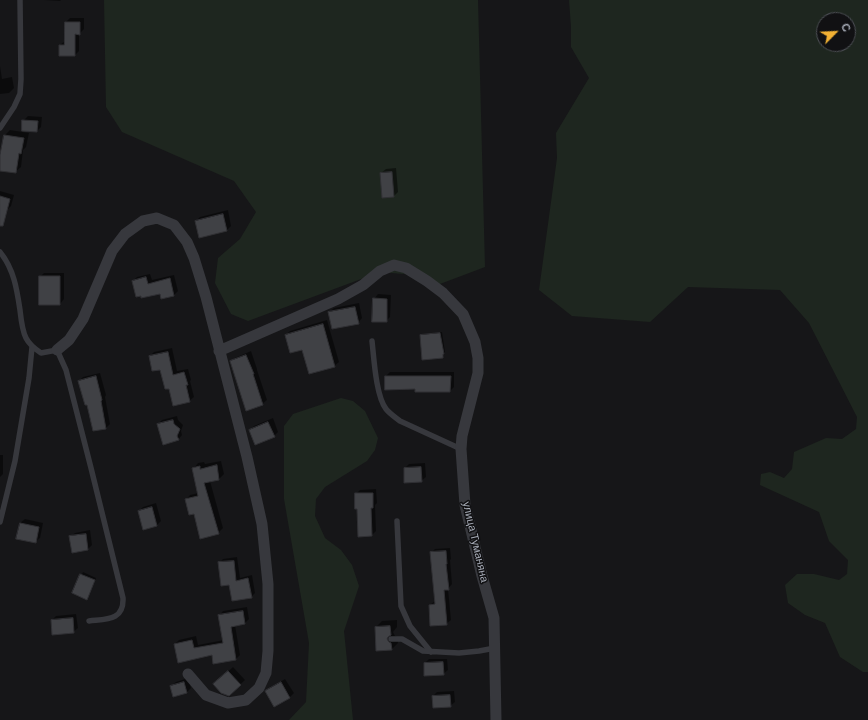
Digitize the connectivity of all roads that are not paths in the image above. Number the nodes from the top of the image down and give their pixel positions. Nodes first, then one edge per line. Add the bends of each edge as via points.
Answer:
1 (20, 0) edge
2 (0, 128) edge
3 (0, 252) edge
4 (372, 341) dead end
5 (32, 347) junction
6 (57, 350) junction
7 (219, 351) junction
8 (461, 449) junction
9 (397, 521) dead end
10 (0, 522) edge
11 (89, 621) dead end
12 (391, 639) dead end
13 (495, 648) junction
14 (431, 652) junction
15 (188, 674) dead end
16 (496, 720) edge

1 - 2 lane via 20,94
3 - 5 lane via 10,268 17,287 25,337
4 - 8 lane via 380,398 385,408 400,421
5 - 6 lane via 41,353
5 - 10 lane via 15,461
6 - 7 street via 68,340 83,319 112,251 125,234 143,222 157,218 174,225 192,252
6 - 11 lane via 66,370 123,606 120,613 113,617
7 - 8 street, улица Туманяна via 338,299 363,285 380,271 394,265 406,268 428,281 463,314 475,342 478,373
7 - 15 street via 262,524 268,584 266,673 259,688 246,700 228,703 206,695
8 - 13 street, улица Туманяна via 465,505 494,618
9 - 14 lane via 401,606 410,626
12 - 14 lane via 402,639 423,652
13 - 14 lane via 458,653
13 - 16 street, улица Туманяна

